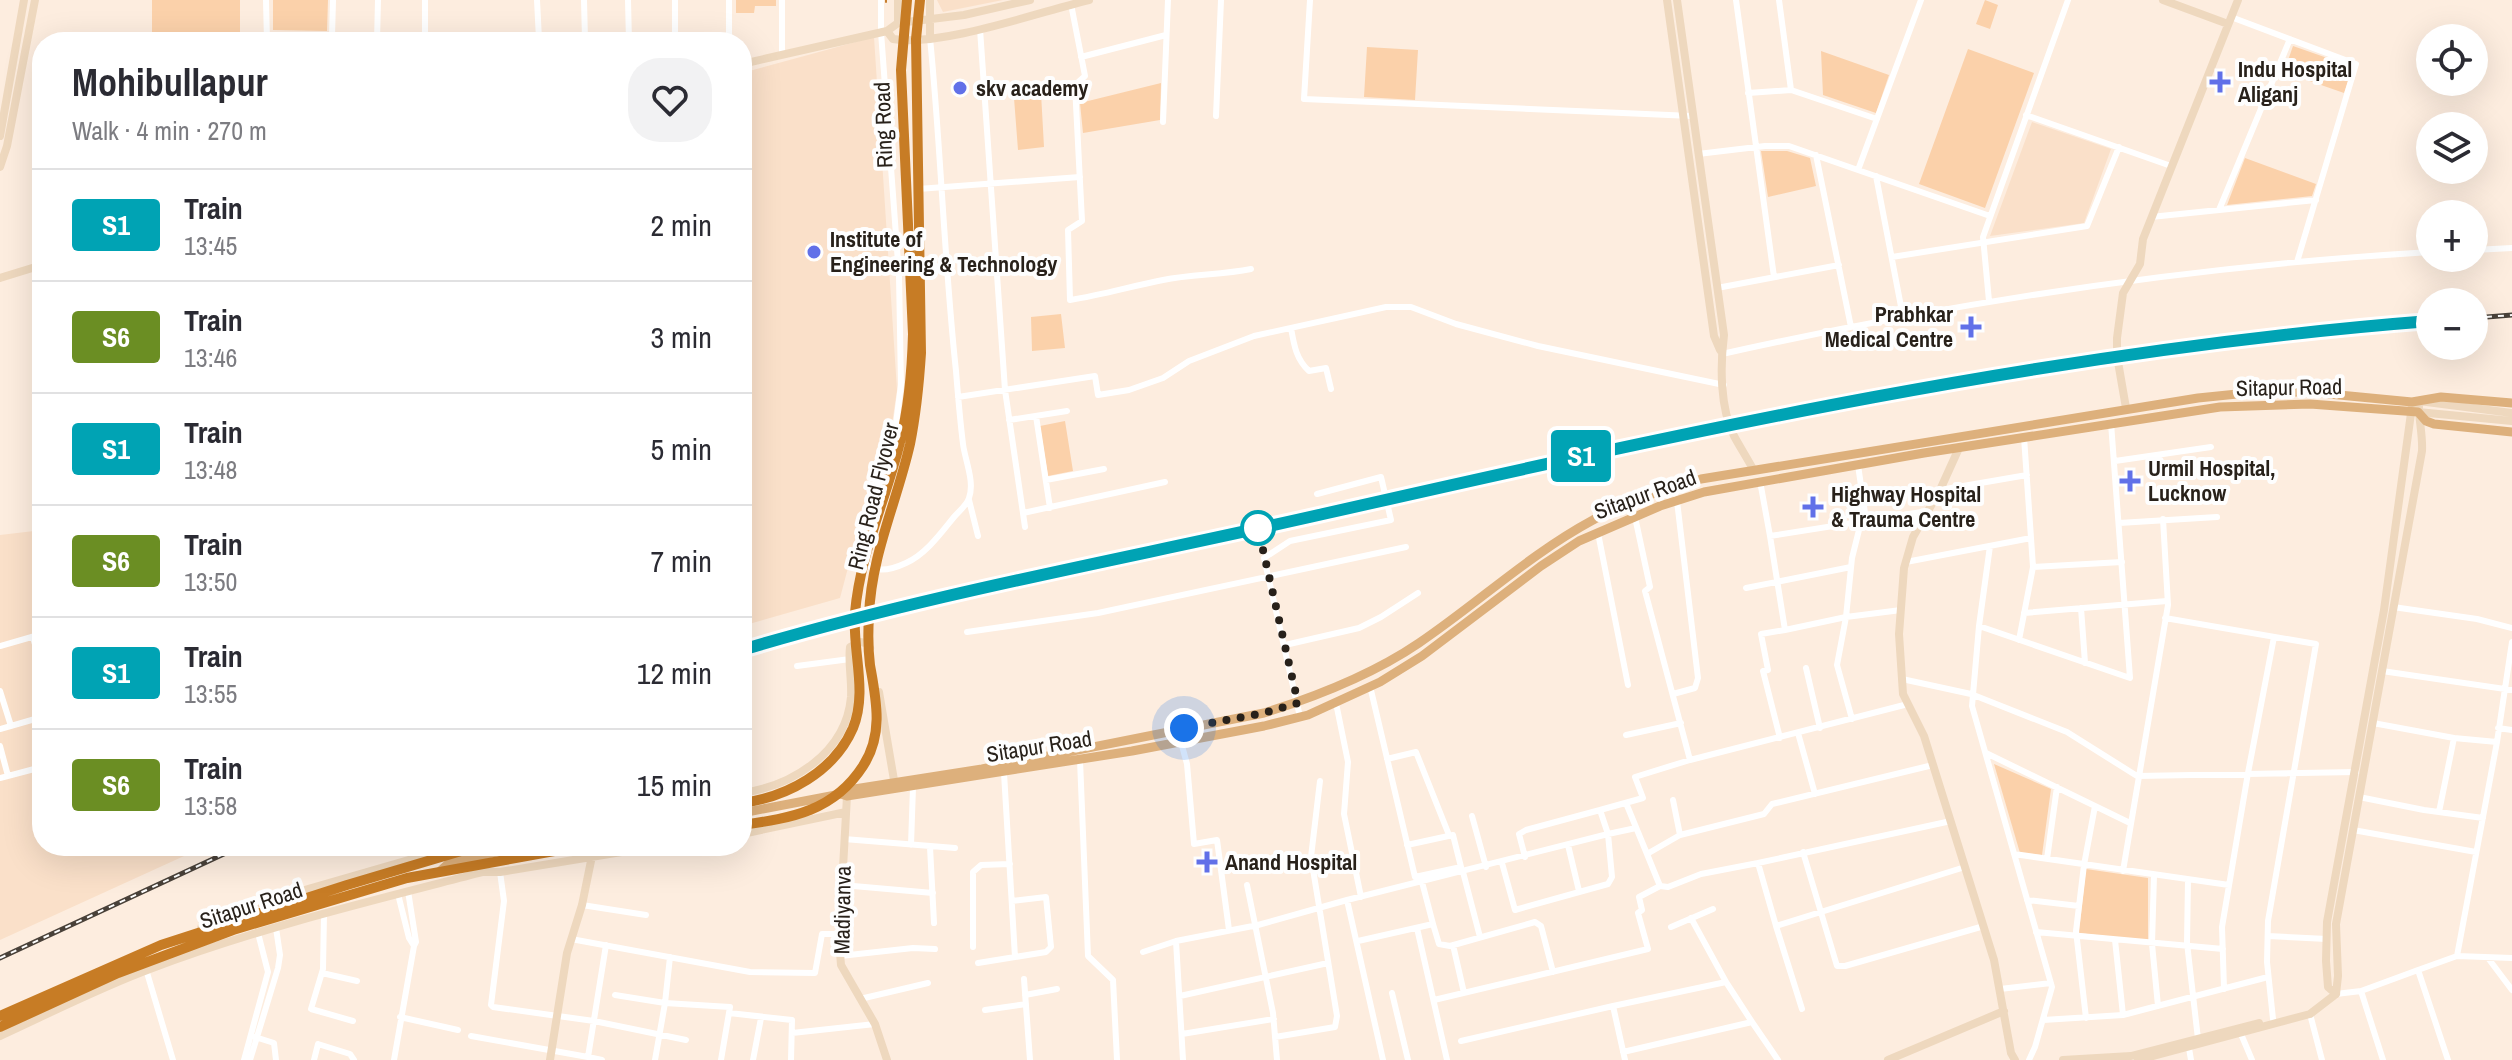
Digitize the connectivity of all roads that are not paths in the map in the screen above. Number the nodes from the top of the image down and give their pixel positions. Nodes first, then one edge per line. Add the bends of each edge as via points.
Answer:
1 (24, 0) edge
2 (35, 0) edge
3 (266, 0) edge
4 (333, 0) edge
5 (378, 0) edge
6 (425, 0) edge
7 (537, 0) edge
8 (584, 0) edge
9 (628, 0) edge
10 (675, 0) edge
11 (729, 0) edge
12 (782, 0) edge
13 (881, 0) edge
14 (898, 0) edge
15 (907, 0) edge
16 (920, 0) edge
17 (930, 0) edge
18 (1030, 0) edge
19 (1089, 0) edge
20 (1168, 0) edge
21 (1221, 0) edge
22 (1310, 0) edge
23 (1667, 0) edge
24 (1677, 0) edge
25 (1736, 0) edge
26 (1779, 0) edge
27 (1921, 0) edge
28 (2068, 0) edge
29 (2163, 0) edge
30 (2238, 0) edge
31 (1071, 4) junction
32 (924, 20) junction
33 (2229, 20) junction
34 (901, 22) junction
35 (979, 28) junction
36 (884, 31) junction
37 (267, 32) edge
38 (332, 32) edge
39 (377, 32) edge
40 (424, 32) edge
41 (539, 32) edge
42 (585, 32) edge
43 (629, 32) edge
44 (675, 32) edge
45 (729, 32) edge
46 (1166, 35) junction
47 (930, 38) junction
48 (916, 39) junction
49 (2290, 39) junction
50 (902, 41) junction
51 (782, 53) junction
52 (1081, 57) junction
53 (752, 61) edge
54 (901, 70) junction
55 (884, 71) junction
56 (1791, 90) junction
57 (1748, 93) junction
58 (7, 98) edge
59 (1682, 115) junction
60 (2026, 115) junction
61 (1216, 116) dead end
62 (1692, 116) junction
63 (1877, 119) junction
64 (1163, 122) dead end
65 (0, 136) edge
66 (1755, 147) junction
67 (2119, 147) junction
68 (1698, 154) junction
69 (1816, 155) junction
70 (2171, 166) junction
71 (0, 167) edge
72 (1858, 170) junction
73 (1876, 176) junction
74 (1080, 177) junction
75 (991, 184) junction
76 (943, 187) junction
77 (918, 189) junction
78 (2316, 200) junction
79 (2219, 210) junction
80 (1990, 216) junction
81 (2151, 217) junction
82 (1983, 242) junction
83 (2512, 248) edge
84 (908, 249) junction
85 (2488, 249) edge
86 (2416, 253) edge
87 (1892, 257) junction
88 (2297, 262) junction
89 (1839, 265) junction
90 (32, 268) edge
91 (1251, 269) dead end
92 (899, 276) junction
93 (1774, 277) junction
94 (0, 278) edge
95 (2130, 280) junction
96 (1717, 288) junction
97 (1989, 301) junction
98 (1903, 317) junction
99 (1851, 327) junction
100 (1291, 328) junction
101 (1722, 355) junction
102 (1724, 385) junction
103 (1331, 389) dead end
104 (1005, 390) junction
105 (958, 397) junction
106 (2512, 403) edge
107 (2415, 407) junction
108 (2126, 408) junction
109 (1067, 411) dead end
110 (2512, 413) edge
111 (1036, 416) junction
112 (1009, 420) junction
113 (2512, 421) edge
114 (2111, 423) junction
115 (2512, 432) edge
116 (2024, 437) junction
117 (2211, 447) dead end
118 (1959, 448) junction
119 (2115, 461) junction
120 (1858, 465) junction
121 (1104, 469) dead end
122 (1753, 469) junction
123 (2027, 475) junction
124 (1046, 480) junction
125 (1760, 481) junction
126 (1165, 482) dead end
127 (1940, 490) junction
128 (1317, 494) dead end
129 (969, 500) junction
130 (1677, 501) junction
131 (1050, 508) junction
132 (1928, 511) junction
133 (1023, 513) junction
134 (1635, 516) junction
135 (2217, 517) dead end
136 (2163, 519) junction
137 (1866, 520) junction
138 (2119, 523) junction
139 (1025, 527) dead end
140 (1598, 533) junction
141 (978, 536) dead end
142 (1770, 536) junction
143 (2031, 538) junction
144 (1990, 546) junction
145 (1406, 547) dead end
146 (1906, 562) junction
147 (2122, 562) junction
148 (1851, 567) junction
149 (2033, 567) junction
150 (1269, 577) junction
151 (1778, 583) junction
152 (1746, 588) dead end
153 (1418, 593) dead end
154 (2167, 601) junction
155 (2125, 604) junction
156 (2393, 607) junction
157 (2081, 608) junction
158 (1901, 610) junction
159 (2024, 613) junction
160 (1846, 617) junction
161 (2165, 618) junction
162 (1979, 626) junction
163 (2512, 628) edge
164 (1785, 630) junction
165 (967, 632) dead end
166 (32, 637) edge
167 (2274, 637) junction
168 (2019, 640) junction
169 (2512, 642) edge
170 (1285, 645) junction
171 (0, 646) edge
172 (850, 659) junction
173 (2085, 663) junction
174 (797, 666) dead end
175 (1806, 668) dead end
176 (2382, 671) junction
177 (1902, 679) junction
178 (1628, 685) dead end
179 (1370, 686) junction
180 (2503, 688) junction
181 (2512, 690) edge
182 (0, 691) edge
183 (1673, 694) junction
184 (1971, 694) junction
185 (1298, 703) junction
186 (1336, 703) junction
187 (1908, 704) junction
188 (1300, 717) junction
189 (1852, 719) junction
190 (32, 720) edge
191 (1681, 723) junction
192 (2373, 723) junction
193 (11, 726) junction
194 (1820, 728) junction
195 (2498, 728) junction
196 (0, 729) edge
197 (2512, 730) edge
198 (1798, 733) junction
199 (1626, 735) dead end
200 (1780, 738) junction
201 (2454, 738) junction
202 (1181, 742) junction
203 (2497, 742) junction
204 (0, 746) edge
205 (1985, 752) junction
206 (1387, 759) junction
207 (1080, 760) junction
208 (1690, 760) junction
209 (1933, 765) junction
210 (32, 770) edge
211 (2359, 772) junction
212 (1004, 773) junction
213 (2248, 773) junction
214 (2294, 773) junction
215 (2137, 776) junction
216 (4, 777) edge
217 (1320, 781) dead end
218 (895, 786) junction
219 (913, 787) junction
220 (2057, 787) junction
221 (752, 791) edge
222 (1815, 794) junction
223 (844, 795) junction
224 (2359, 797) junction
225 (752, 800) edge
226 (1673, 800) dead end
227 (1626, 803) junction
228 (2095, 806) junction
229 (1600, 810) junction
230 (752, 811) edge
231 (846, 812) junction
232 (2439, 812) junction
233 (1472, 816) dead end
234 (2483, 818) junction
235 (1951, 821) junction
236 (752, 823) edge
237 (2130, 823) junction
238 (1636, 828) junction
239 (2353, 830) junction
240 (752, 832) edge
241 (1608, 834) junction
242 (1449, 835) junction
243 (1680, 835) junction
244 (844, 839) junction
245 (911, 845) junction
246 (1407, 845) junction
247 (1568, 845) junction
248 (930, 847) junction
249 (955, 848) dead end
250 (1803, 852) junction
251 (2476, 852) junction
252 (1647, 854) junction
253 (2014, 854) junction
254 (438, 856) edge
255 (479, 856) edge
256 (527, 856) edge
257 (592, 856) joint
258 (1525, 857) junction
259 (2047, 859) junction
260 (1502, 863) junction
261 (1758, 863) junction
262 (1010, 864) junction
263 (2084, 865) junction
264 (467, 867) junction
265 (1486, 867) junction
266 (1965, 867) junction
267 (2123, 871) junction
268 (439, 872) junction
269 (483, 872) junction
270 (500, 872) junction
271 (1463, 872) junction
272 (2154, 875) junction
273 (2188, 880) junction
274 (1422, 882) junction
275 (842, 885) junction
276 (1247, 885) dead end
277 (2229, 885) junction
278 (1660, 886) junction
279 (1579, 891) junction
280 (403, 893) junction
281 (933, 893) junction
282 (1361, 897) junction
283 (1347, 900) junction
284 (2027, 900) junction
285 (1012, 901) junction
286 (582, 905) junction
287 (2079, 906) junction
288 (1318, 908) junction
289 (1713, 909) dead end
290 (1515, 910) junction
291 (1821, 912) junction
292 (324, 914) junction
293 (646, 915) dead end
294 (1691, 918) junction
295 (934, 923) dead end
296 (1433, 924) junction
297 (1258, 925) junction
298 (1776, 926) junction
299 (1984, 926) junction
300 (1519, 927) junction
301 (1671, 927) dead end
302 (276, 928) junction
303 (1417, 928) junction
304 (1229, 930) junction
305 (2036, 932) junction
306 (258, 933) junction
307 (840, 934) junction
308 (234, 935) junction
309 (202, 936) junction
310 (2268, 936) junction
311 (1480, 937) junction
312 (2076, 937) junction
313 (571, 939) junction
314 (2327, 939) junction
315 (2115, 940) junction
316 (1176, 941) junction
317 (1358, 941) junction
318 (2187, 943) junction
319 (2152, 944) junction
320 (606, 945) junction
321 (1453, 945) junction
322 (973, 947) dead end
323 (935, 949) dead end
324 (2223, 949) junction
325 (1143, 952) dead end
326 (840, 956) junction
327 (2457, 956) junction
328 (670, 957) junction
329 (1015, 957) junction
330 (2488, 958) junction
331 (2512, 958) edge
332 (978, 963) dead end
333 (1328, 963) junction
334 (145, 966) junction
335 (278, 970) junction
336 (2418, 970) junction
337 (268, 971) junction
338 (1553, 972) junction
339 (322, 973) junction
340 (1266, 976) junction
341 (2268, 977) junction
342 (1024, 979) dead end
343 (357, 981) dead end
344 (1726, 982) junction
345 (928, 983) dead end
346 (2051, 983) junction
347 (1057, 989) dead end
348 (2000, 989) junction
349 (2224, 989) junction
350 (2512, 990) edge
351 (2361, 991) junction
352 (1392, 993) dead end
353 (1464, 993) junction
354 (2336, 994) junction
355 (615, 995) dead end
356 (1025, 995) junction
357 (1180, 996) junction
358 (2192, 998) junction
359 (860, 999) junction
360 (1434, 1000) junction
361 (665, 1003) junction
362 (1026, 1004) junction
363 (1613, 1006) junction
364 (2158, 1006) junction
365 (1802, 1009) dead end
366 (985, 1010) dead end
367 (2004, 1011) junction
368 (2312, 1012) junction
369 (729, 1013) junction
370 (2123, 1015) junction
371 (0, 1016) edge
372 (400, 1017) junction
373 (556, 1017) junction
374 (761, 1018) junction
375 (2086, 1018) junction
376 (1274, 1019) junction
377 (2273, 1019) junction
378 (2043, 1020) junction
379 (353, 1021) dead end
380 (594, 1021) junction
381 (1752, 1022) junction
382 (875, 1024) junction
383 (0, 1027) edge
384 (458, 1030) dead end
385 (660, 1033) junction
386 (792, 1033) junction
387 (1182, 1034) junction
388 (2241, 1034) junction
389 (0, 1036) edge
390 (471, 1036) dead end
391 (255, 1037) junction
392 (1275, 1037) junction
393 (2198, 1039) junction
394 (686, 1040) dead end
395 (1461, 1041) dead end
396 (2189, 1048) junction
397 (1623, 1052) junction
398 (551, 1055) edge
399 (588, 1057) junction
400 (173, 1060) edge
401 (244, 1060) edge
402 (250, 1060) edge
403 (276, 1060) edge
404 (314, 1060) edge
405 (354, 1060) edge
406 (394, 1060) edge
407 (602, 1060) edge
408 (655, 1060) edge
409 (721, 1060) edge
410 (753, 1060) edge
411 (791, 1060) edge
412 (887, 1060) edge
413 (1030, 1060) edge
414 (1117, 1060) edge
415 (1183, 1060) edge
416 (1277, 1060) edge
417 (1383, 1060) edge
418 (1408, 1060) edge
419 (1447, 1060) edge
420 (1625, 1060) edge
421 (1778, 1060) edge
422 (1888, 1060) edge
423 (2015, 1060) edge
424 (2029, 1060) edge
425 (2063, 1060) edge
426 (2138, 1060) edge
427 (2191, 1060) edge
428 (2252, 1060) edge
429 (2322, 1060) edge
430 (2383, 1060) edge
431 (2448, 1060) edge

1 - 58 street
2 - 58 street
3 - 37 street
4 - 38 street
5 - 39 street
6 - 40 street
7 - 41 street
8 - 42 street
9 - 43 street
10 - 44 street
11 - 45 street
12 - 51 street
13 - 36 street
14 - 34 street
15 - 34 highway, Ring Road
16 - 32 highway, Ring Road
17 - 32 street
18 - 32 street
19 - 31 street
20 - 46 street
21 - 61 street
22 - 59 street via 1304,99
23 - 59 street
24 - 62 street
25 - 57 street
26 - 56 street
27 - 63 street
28 - 60 street
29 - 33 street
30 - 33 street
31 - 35 street
31 - 52 street
32 - 34 street
32 - 47 street
32 - 48 highway, Ring Road
33 - 49 street
33 - 70 street
34 - 36 street
34 - 50 highway, Ring Road
35 - 47 street
35 - 75 street
36 - 50 street
36 - 51 street
36 - 55 street
46 - 52 street
46 - 64 street
47 - 48 street
47 - 76 street
48 - 50 street
48 - 77 highway, Ring Road
49 - 78 street via 2356,64
49 - 79 street
50 - 54 highway, Ring Road
51 - 53 street
52 - 74 street via 1085,76 1075,85
54 - 55 street
54 - 84 highway, Ring Road
55 - 92 street
56 - 57 street
56 - 63 street
57 - 66 street
58 - 65 street
58 - 71 street
59 - 62 street
59 - 101 street via 1714,336
60 - 67 street
60 - 80 street
62 - 68 street
63 - 72 street
66 - 68 street
66 - 69 street via 1789,146
66 - 93 street
67 - 70 street
67 - 82 street via 2087,226
68 - 96 street
69 - 72 street
69 - 89 street
70 - 81 street
72 - 73 street
73 - 80 street
73 - 87 street
74 - 75 street
74 - 91 street via 1082,221 1068,230 1070,300 1165,279
75 - 76 street
75 - 104 street
76 - 77 street
76 - 105 street
77 - 236 highway, Ring Road Flyover via 918,393 910,445 872,577 870,661 877,722 866,763 826,803 805,814
78 - 79 street
78 - 88 street
79 - 81 street
80 - 82 street
81 - 95 street via 2140,264
82 - 87 street
82 - 97 street
83 - 85 street
84 - 92 street
84 - 225 highway, Ring Road Flyover via 912,372 901,440 861,573 855,616 859,701 853,728 814,774 789,791
86 - 88 street
87 - 98 street
88 - 95 street
89 - 93 street
89 - 99 street
90 - 94 street
92 - 129 street via 900,398 894,439 860,531 861,556 870,569 908,563
93 - 96 street
95 - 97 street
95 - 108 street via 2117,338
96 - 101 street
97 - 98 street
98 - 99 street
99 - 101 street
100 - 102 street via 1386,307 1411,307 1538,346
100 - 103 street via 1297,356 1309,371 1326,368
100 - 104 street via 1254,336 1129,390 1098,395 1095,376
101 - 102 street
102 - 122 street via 1733,433
104 - 105 street
104 - 112 street
105 - 129 street
106 - 107 main road, Sitapur Road via 2441,397
107 - 108 main road, Sitapur Road via 2328,393 2257,392
107 - 110 street
107 - 113 street
107 - 114 main road, Sitapur Road via 2220,407
107 - 115 main road, Sitapur Road via 2434,424
107 - 156 street via 2423,431 2422,451
107 - 211 street
108 - 122 main road, Sitapur Road
109 - 111 street
111 - 112 street
111 - 124 street
112 - 133 street
114 - 116 main road, Sitapur Road
114 - 119 street
116 - 118 main road, Sitapur Road
116 - 123 street
117 - 119 street
118 - 120 main road, Sitapur Road
118 - 127 street
119 - 138 street
120 - 125 main road, Sitapur Road
120 - 137 street
121 - 124 street
122 - 185 main road, Sitapur Road via 1687,483 1595,518 1523,564 1416,645
123 - 127 street
123 - 143 street
124 - 131 street
125 - 130 main road, Sitapur Road
125 - 142 street
126 - 131 street
127 - 132 street
128 - 150 street via 1381,477 1391,520 1290,541 1264,558
129 - 141 street
130 - 134 main road, Sitapur Road
130 - 183 street via 1698,678 1695,688
131 - 133 street
132 - 137 street
132 - 146 street
133 - 139 street
134 - 140 main road, Sitapur Road
134 - 183 street via 1650,587 1645,591
135 - 136 street
136 - 138 street
136 - 154 street
137 - 142 street
137 - 148 street
138 - 147 street
140 - 178 street
140 - 179 main road, Sitapur Road via 1541,566 1422,656
142 - 151 street
143 - 144 street
143 - 149 street
144 - 146 street
144 - 162 street
145 - 150 street
146 - 158 street
147 - 149 street
147 - 155 street
148 - 151 street
148 - 160 street
149 - 159 street
150 - 165 street via 1098,613
150 - 170 street
151 - 152 street
151 - 164 street
153 - 170 street via 1359,628
154 - 155 street
154 - 161 street
155 - 157 street
155 - 173 street via 2130,678
156 - 163 street
156 - 176 street
157 - 159 street
157 - 173 street
158 - 160 street
158 - 177 street
159 - 168 street
160 - 164 street
160 - 189 street via 1837,665
161 - 167 street
161 - 215 street
162 - 168 street
162 - 184 street
164 - 200 street via 1761,634 1768,670 1763,671
166 - 171 street
167 - 213 street
167 - 214 street via 2316,644
168 - 173 street
169 - 180 street
170 - 185 street
172 - 174 street
172 - 218 street via 850,647 860,642 873,654
172 - 221 street via 851,699 829,748 788,782
175 - 194 street
176 - 180 street
176 - 192 street
177 - 184 street
177 - 187 street
179 - 186 main road, Sitapur Road
179 - 206 street
180 - 181 street
180 - 195 street
182 - 193 street
183 - 191 street
184 - 205 street
184 - 215 street via 2067,732
185 - 188 street
185 - 218 main road, Sitapur Road
186 - 188 main road, Sitapur Road
186 - 282 street via 1348,762 1344,814
187 - 189 street
187 - 209 street
188 - 202 main road, Sitapur Road
189 - 194 street
190 - 193 street
191 - 199 street
191 - 208 street
192 - 201 street
192 - 211 street
193 - 196 street
194 - 198 street
195 - 197 street
195 - 203 street
198 - 200 street
198 - 222 street
200 - 208 street
201 - 203 street
201 - 232 street
202 - 207 main road, Sitapur Road
202 - 304 street via 1194,844 1217,840
203 - 234 street
204 - 216 street
205 - 220 street
205 - 253 street
206 - 242 street via 1416,752
206 - 246 street
207 - 212 main road, Sitapur Road
207 - 414 street via 1088,956 1113,980
208 - 227 street via 1635,777 1643,798
209 - 222 street
209 - 235 street
210 - 216 street
211 - 214 street
211 - 224 street
211 - 314 street
212 - 219 main road, Sitapur Road
212 - 262 street
213 - 214 street
213 - 215 street
213 - 277 street
214 - 310 street
215 - 237 street
217 - 288 street via 1311,857
218 - 219 main road, Sitapur Road
218 - 223 main road, Sitapur Road
219 - 245 street
220 - 228 street
220 - 259 street
222 - 243 street via 1772,804 1764,814
223 - 230 main road, Sitapur Road
223 - 231 street, Madiyanva
224 - 232 street
224 - 239 street
226 - 243 street
227 - 229 street
227 - 238 street
228 - 237 street
228 - 263 street
229 - 241 street
229 - 258 street via 1519,834
231 - 240 street
231 - 244 street, Madiyanva
232 - 234 street
233 - 265 street
234 - 251 street
235 - 250 street
235 - 266 street
237 - 267 street
238 - 241 street
238 - 252 street
239 - 251 street
239 - 354 street via 2336,924
241 - 247 street
241 - 279 street via 1612,877 1608,884
242 - 246 street
242 - 246 street via 1461,867 1415,877
243 - 252 street
244 - 245 street
244 - 275 street, Madiyanva
245 - 248 street
247 - 258 street
247 - 279 street
248 - 249 street
248 - 281 street
250 - 261 street
250 - 291 street
251 - 327 street
252 - 278 street
253 - 259 street
253 - 284 street
254 - 309 highway
255 - 268 main road, Sitapur Road via 449,863
256 - 264 highway
257 - 270 street
257 - 286 street
258 - 260 street
259 - 263 street
260 - 265 street
260 - 290 street
261 - 278 street
261 - 298 street
262 - 285 street
262 - 322 street via 981,865 973,872
263 - 267 street
263 - 287 street
264 - 268 highway
264 - 269 street
265 - 271 street
266 - 291 street
266 - 299 street
267 - 272 street
268 - 308 highway, Sitapur Road
269 - 270 street
269 - 280 street
270 - 373 street via 504,901 491,1005
271 - 274 street
271 - 311 street
272 - 273 street
272 - 319 street
273 - 277 street
273 - 318 street
274 - 282 street
274 - 296 street
275 - 281 street
275 - 307 street, Madiyanva
276 - 297 street
277 - 324 street
278 - 338 street via 1639,897 1648,949
279 - 290 street
280 - 292 street
280 - 372 street via 416,942
281 - 295 street
282 - 283 street
283 - 288 street
283 - 317 street
284 - 287 street
284 - 305 street
285 - 329 street
285 - 329 street via 1046,897 1051,947
286 - 293 street
286 - 313 street
287 - 312 street
288 - 297 street
288 - 333 street
289 - 294 street
290 - 300 street
291 - 298 street
291 - 299 street via 1837,966
292 - 302 street
292 - 339 street
294 - 301 street
294 - 344 street
296 - 303 street
296 - 321 street via 1439,944
297 - 304 street
297 - 340 street
298 - 365 street
299 - 348 street
300 - 311 street
300 - 338 street via 1535,922 1541,926
302 - 306 street
302 - 335 street
303 - 317 street
303 - 360 street
304 - 316 street
305 - 312 street
305 - 346 street
306 - 308 street
306 - 337 street
307 - 326 street, Madiyanva
307 - 328 street via 822,934 815,973 750,972
308 - 309 highway, Sitapur Road
308 - 334 street
309 - 334 highway, Sitapur Road
309 - 371 highway via 161,945
310 - 314 street
310 - 341 street
311 - 321 street
312 - 315 street
312 - 375 street
313 - 320 street
313 - 373 street
314 - 354 street via 2328,987
315 - 319 street
315 - 370 street
316 - 325 street
316 - 357 street
317 - 417 street
318 - 319 street
318 - 324 street
318 - 358 street
319 - 364 street
320 - 328 street
320 - 380 street
321 - 353 street
323 - 326 street
324 - 349 street
326 - 359 street, Madiyanva
327 - 330 street
327 - 336 street
328 - 361 street
329 - 332 street
330 - 331 street
330 - 350 street
333 - 340 street
333 - 392 street via 1335,1027
334 - 383 highway, Sitapur Road
334 - 389 street
334 - 400 street
335 - 337 street
335 - 391 street
336 - 351 street
336 - 431 street
337 - 391 street
338 - 353 street
339 - 343 street
339 - 379 street via 311,1009
340 - 357 street
340 - 376 street
341 - 349 street
341 - 377 street
342 - 356 street
344 - 363 street
344 - 381 street
345 - 359 street
346 - 348 street
346 - 378 street
347 - 356 street
348 - 367 street
349 - 358 street
351 - 354 street
351 - 430 street
352 - 418 street
353 - 360 street
354 - 368 street
355 - 361 street
356 - 362 street
357 - 387 street
358 - 364 street
358 - 393 street
359 - 382 street, Madiyanva
360 - 419 street
361 - 369 street via 730,1007
361 - 385 street
362 - 366 street
362 - 413 street
363 - 395 street
363 - 397 street
364 - 370 street
367 - 422 street
367 - 423 street
368 - 377 street
368 - 388 street
368 - 429 street
369 - 374 street
369 - 409 street
370 - 375 street
372 - 384 street
372 - 406 street
373 - 380 street
373 - 398 street
374 - 386 street via 792,1020
374 - 410 street
375 - 378 street
376 - 387 street
376 - 392 street
377 - 393 street
378 - 424 street
380 - 385 street
380 - 399 street
381 - 397 street
381 - 421 street
382 - 386 street
382 - 412 street, Madiyanva
385 - 394 street
385 - 408 street
386 - 411 street
387 - 415 street
388 - 396 street
388 - 428 street
390 - 398 street
391 - 401 street
391 - 402 street
391 - 403 street via 274,1043
392 - 416 street
393 - 425 street via 2131,1056
396 - 426 street
396 - 427 street
397 - 420 street
398 - 399 street
399 - 407 street
404 - 405 street via 318,1044

